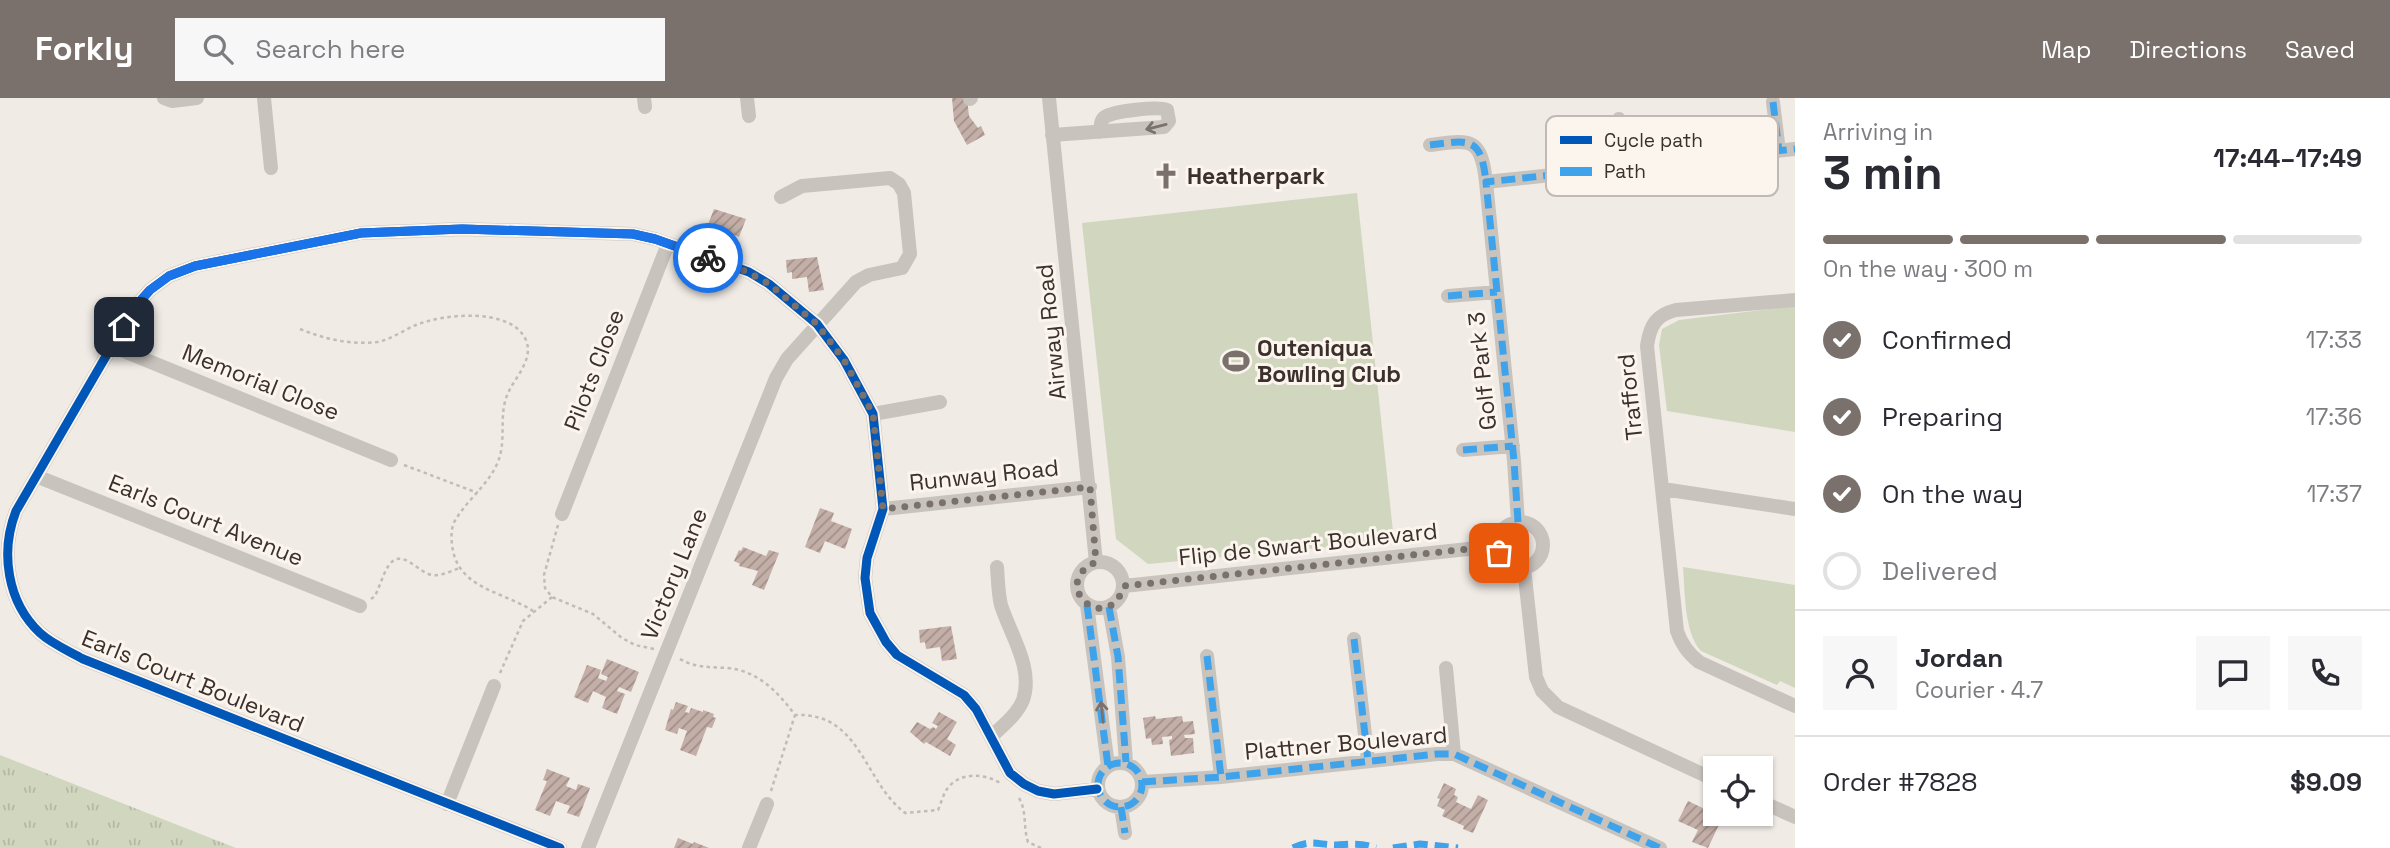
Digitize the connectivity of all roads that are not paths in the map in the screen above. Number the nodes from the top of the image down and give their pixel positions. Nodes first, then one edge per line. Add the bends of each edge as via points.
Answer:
1 (197, 98) edge
2 (264, 98) edge
3 (747, 98) edge
4 (1049, 98) edge
5 (168, 99) edge
6 (1773, 102) dead end
7 (749, 116) dead end
8 (1775, 116) edge
9 (1100, 132) dead end
10 (1052, 135) junction
11 (1778, 143) edge
12 (1430, 145) dead end
13 (1795, 149) edge
14 (1779, 151) joint
15 (271, 168) dead end
16 (1546, 176) edge
17 (1486, 182) junction
18 (781, 197) dead end
19 (668, 244) junction
20 (1497, 292) junction
21 (1448, 296) dead end
22 (1795, 300) edge
23 (817, 324) junction
24 (114, 347) junction
25 (940, 402) dead end
26 (873, 414) junction
27 (1513, 446) junction
28 (1463, 450) dead end
29 (391, 460) road end
30 (36, 476) junction
31 (1090, 487) junction
32 (1663, 489) junction
33 (883, 509) junction
34 (1795, 509) edge
35 (562, 514) road end
36 (1518, 522) junction
37 (1496, 546) junction
38 (1096, 562) junction
39 (997, 567) dead end
40 (1524, 568) junction
41 (1124, 586) junction
42 (12, 589) junction
43 (0, 601) edge
44 (360, 606) road end
45 (1087, 606) junction
46 (1109, 607) junction
47 (1354, 639) dead end
48 (1207, 656) dead end
49 (1446, 668) dead end
50 (494, 686) road end
51 (1795, 706) edge
52 (990, 737) junction
53 (1454, 754) junction
54 (1368, 761) junction
55 (1126, 762) junction
56 (1108, 766) junction
57 (1703, 774) edge
58 (1221, 777) junction
59 (1142, 782) junction
60 (1097, 789) junction
61 (447, 804) junction
62 (767, 804) road end
63 (1121, 807) junction
64 (1773, 807) edge
65 (1795, 817) edge
66 (1125, 833) dead end
67 (560, 848) edge
68 (588, 848) edge
69 (749, 848) edge
70 (1660, 848) edge

1 - 5 street
2 - 15 street
3 - 7 street
4 - 10 street, Airway Road
6 - 8 street
9 - 10 street
10 - 31 street, Airway Road
11 - 14 street
12 - 17 street, Golf Park 3 via 1463,141 1476,146 1484,161
13 - 14 street
16 - 17 street
17 - 20 street, Golf Park 3
18 - 23 street, Victory Lane via 802,186 879,177 890,178 904,193 907,262 902,268 856,282
19 - 23 street, Earls Court Boulevard via 748,272
19 - 24 street, Earls Court Boulevard via 633,234 595,232 462,229 361,233 195,266 169,276 134,308
19 - 35 street, Pilots Close
20 - 21 street, Golf Park 3
20 - 27 street, Golf Park 3
22 - 32 street, Trafford via 1676,310 1655,320 1647,346
23 - 26 street, Earls Court Boulevard via 844,360
23 - 68 street, Victory Lane via 776,378
24 - 29 street, Memorial Close
24 - 30 street, Earls Court Boulevard
25 - 26 street
26 - 33 street, Earls Court Boulevard
27 - 28 street, Golf Park 3
27 - 36 street, Golf Park 3
30 - 42 street, Earls Court Boulevard via 9,529 7,567
30 - 44 street, Earls Court Avenue
31 - 33 street, Runway Road
31 - 38 street, Airway Road
32 - 34 street
32 - 51 street, Trafford via 1677,631 1686,652 1699,663
33 - 52 street, Earls Court Boulevard via 867,558 870,613 897,655 964,695
36 - 37 street via 1504,529
36 - 40 street via 1535,528 1542,540 1540,557
37 - 40 street via 1505,561
37 - 41 street, Flip de Swart Boulevard
38 - 41 street via 1112,565
38 - 45 street via 1086,567 1076,587
39 - 52 street via 1001,603 1021,655 1025,686 1017,710
40 - 57 street via 1536,677 1547,699
41 - 46 street
42 - 43 street
42 - 61 street, Earls Court Boulevard via 40,633 83,659
45 - 46 street
56 -> 45 street
46 - 55 street
47 - 54 street
48 - 58 street
49 - 53 street
50 - 61 street
52 - 60 street, Earls Court Boulevard via 1010,773 1038,791 1054,794
53 - 54 street, Plattner Boulevard
53 - 70 street, Plattner Boulevard
54 - 58 street, Plattner Boulevard
55 - 56 street
55 - 59 street
56 - 60 street via 1100,774
58 - 59 street, Plattner Boulevard
59 - 63 street via 1137,799
60 - 63 street via 1104,801
61 - 67 street, Earls Court Boulevard
62 - 69 street
63 - 66 street
64 - 65 street

